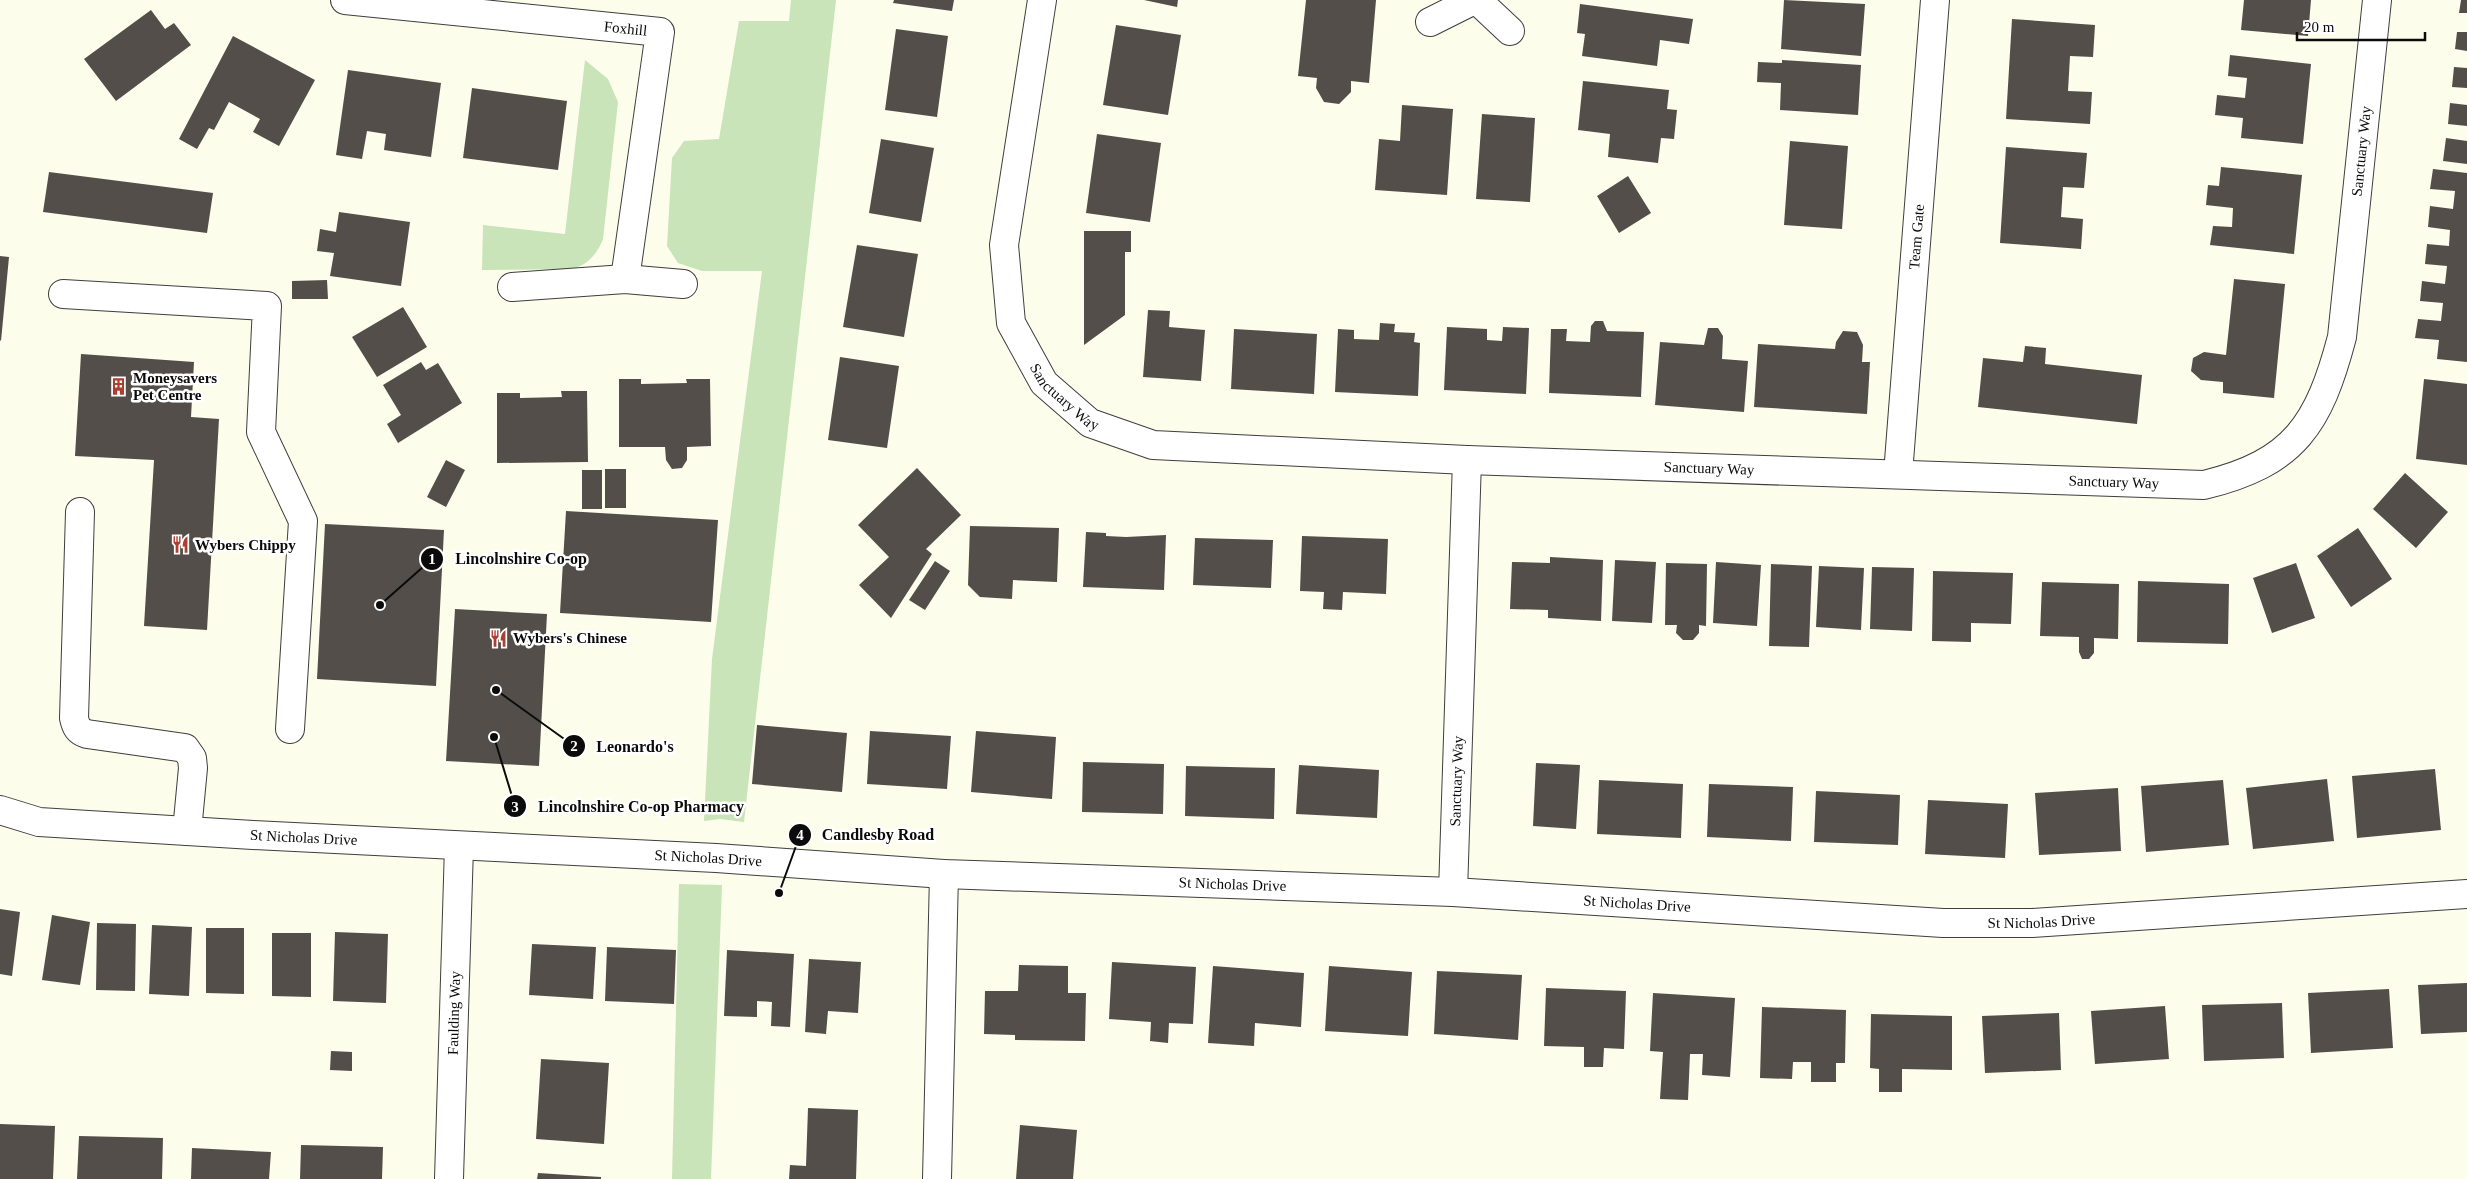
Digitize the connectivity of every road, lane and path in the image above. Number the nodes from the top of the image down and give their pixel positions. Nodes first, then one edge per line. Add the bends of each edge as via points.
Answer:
1 (345, 0) edge
2 (1042, 0) edge
3 (1476, 0) edge
4 (1935, 0) edge
5 (2377, 0) edge
6 (1430, 22) dead end
7 (1510, 31) dead end
8 (625, 279) junction
9 (683, 284) dead end
10 (512, 287) dead end
11 (63, 294) dead end
12 (1467, 460) junction
13 (1898, 474) junction
14 (80, 512) dead end
15 (290, 729) dead end
16 (0, 810) edge
17 (188, 831) junction
18 (459, 846) junction
19 (944, 874) junction
20 (1453, 892) junction
21 (2467, 894) edge
22 (449, 1179) edge
23 (937, 1179) edge

1 - 8 street, Foxhill via 660,32
2 - 12 street, Sanctuary Way via 1004,244 1011,323 1044,383 1090,423 1153,445
3 - 6 street
3 - 7 street
4 - 13 street, Team Gate
5 - 13 street, Sanctuary Way via 2342,338 2318,409 2299,437 2277,456 2251,470 2204,485
8 - 9 street
8 - 10 street
11 - 15 street via 267,306 261,432 303,521
12 - 13 street, Sanctuary Way
12 - 20 street, Sanctuary Way
14 - 17 street via 76,726 87,734 185,748 192,758 193,768
16 - 17 street, St Nicholas Drive via 39,822
17 - 18 street, St Nicholas Drive
18 - 19 street, St Nicholas Drive via 716,858
18 - 22 street, Faulding Way
19 - 20 street, St Nicholas Drive
19 - 23 street
20 - 21 street, St Nicholas Drive via 1942,924 2032,924

